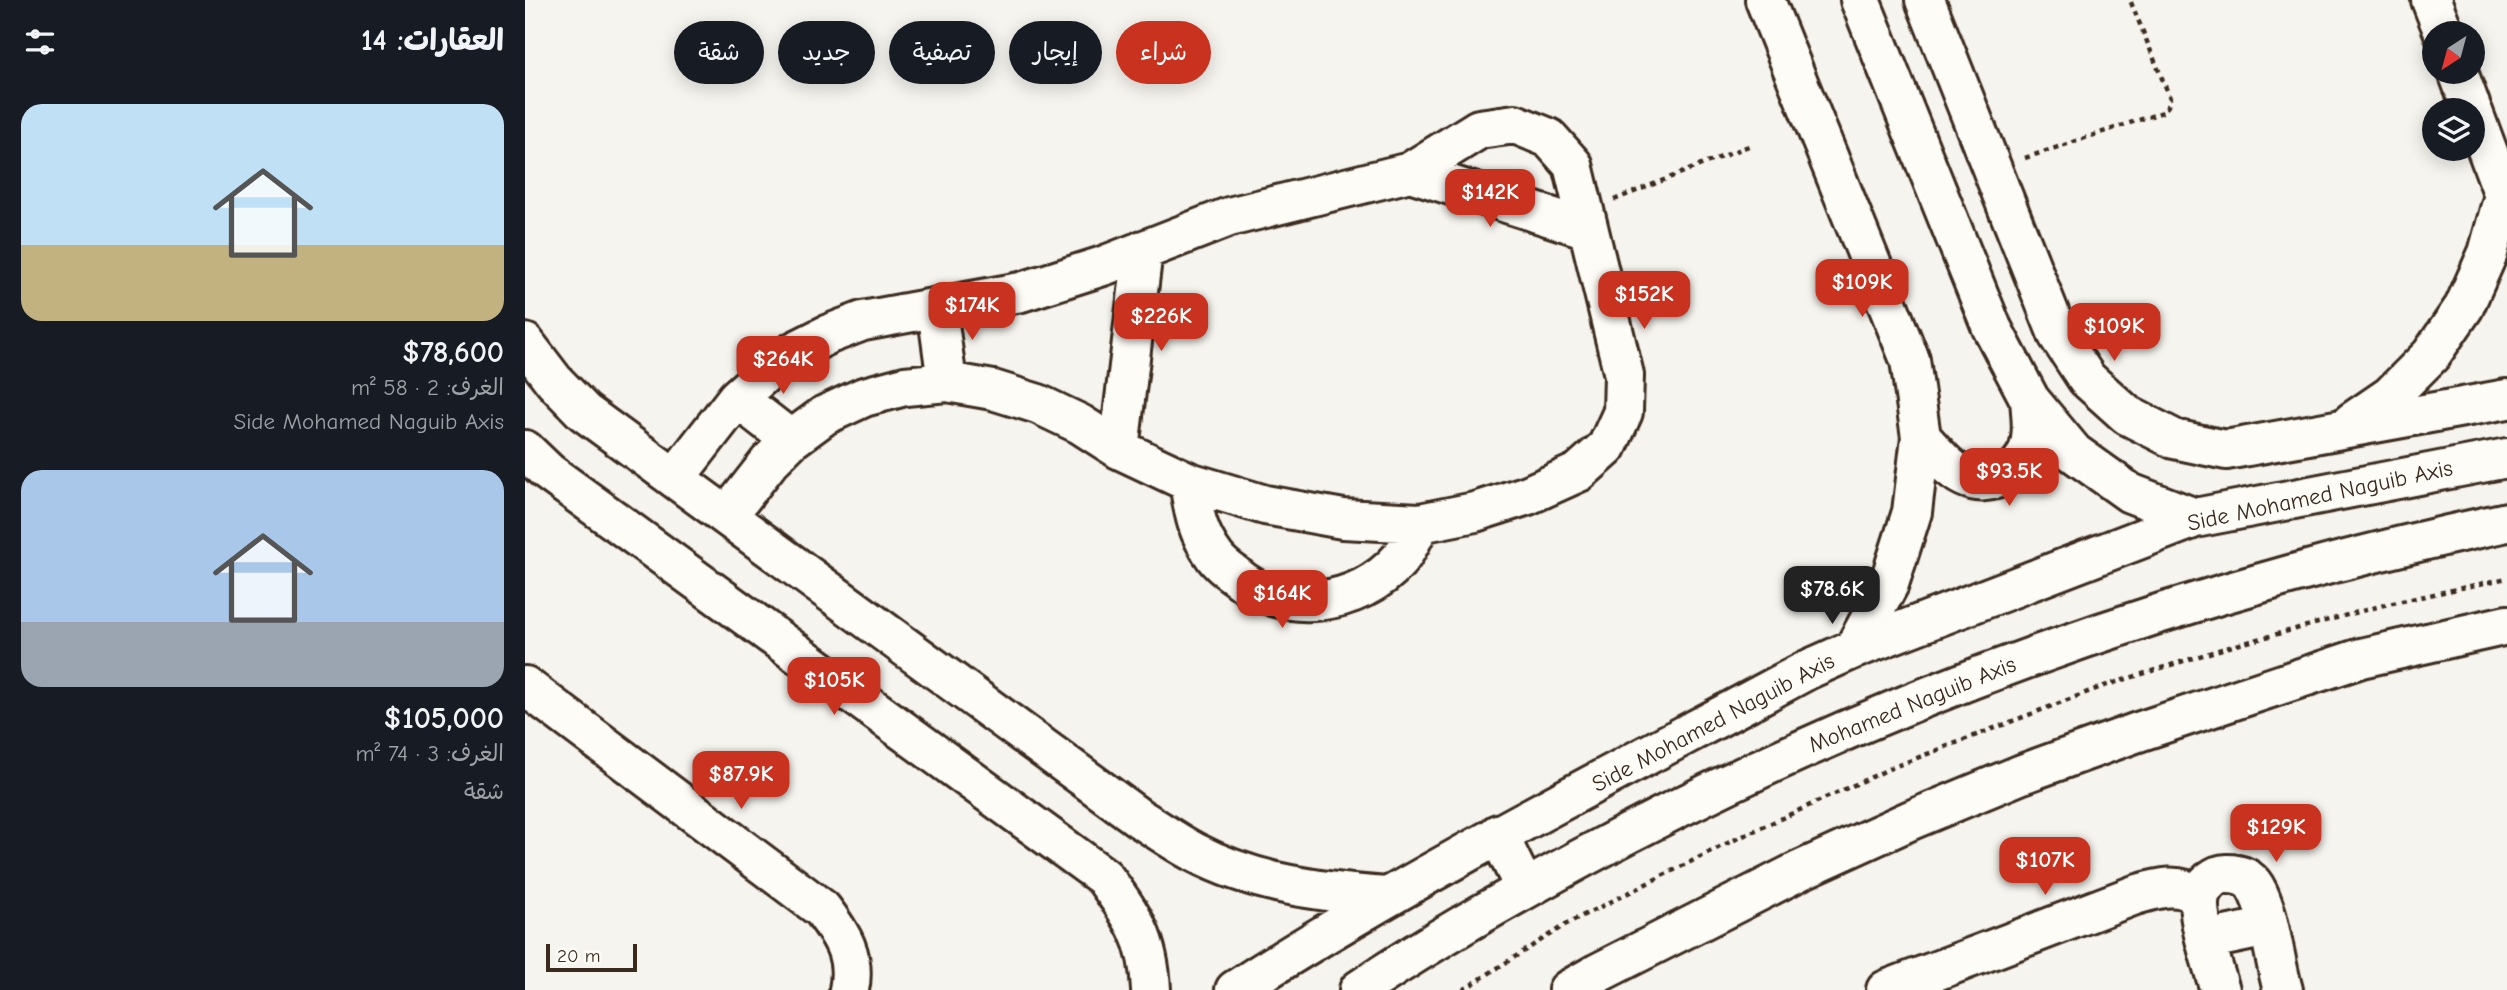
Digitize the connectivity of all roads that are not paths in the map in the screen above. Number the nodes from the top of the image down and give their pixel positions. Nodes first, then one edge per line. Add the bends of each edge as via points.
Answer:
1 (1765, 0) edge
2 (1860, 0) edge
3 (1924, 0) edge
4 (2431, 0) edge
5 (2439, 21) edge
6 (2485, 146) edge
7 (1410, 172) junction
8 (2505, 199) edge
9 (1586, 221) junction
10 (1143, 250) junction
11 (937, 309) junction
12 (525, 343) edge
13 (947, 382) junction
14 (737, 398) junction
15 (2507, 399) edge
16 (2031, 400) junction
17 (2341, 429) junction
18 (1921, 437) junction
19 (791, 440) junction
20 (1119, 449) junction
21 (525, 450) edge
22 (2507, 458) edge
23 (675, 478) junction
24 (1189, 482) junction
25 (727, 516) junction
26 (2195, 517) junction
27 (1420, 523) junction
28 (2507, 523) edge
29 (2507, 625) edge
30 (1854, 649) junction
31 (525, 686) edge
32 (1498, 834) junction
33 (1525, 889) junction
34 (2199, 896) junction
35 (1387, 897) junction
36 (2268, 928) junction
37 (2206, 940) junction
38 (849, 990) edge
39 (1151, 990) edge
40 (1235, 990) edge
41 (1359, 990) edge
42 (1568, 990) edge
43 (1886, 990) edge
44 (2220, 990) edge
45 (2283, 990) edge

1 - 18 street via 1910,360
2 - 16 street via 1992,328
3 - 17 street via 2058,335 2087,380 2127,415 2174,439 2226,450
4 - 5 street
6 - 8 street
7 - 9 street
7 - 9 street via 1479,128 1515,124 1549,138 1573,165
7 - 10 street via 1230,217
8 - 17 street via 2464,307 2431,355 2389,396
9 - 27 street via 1624,375 1623,412 1607,447 1579,472 1528,495
10 - 11 street via 1021,292
10 - 20 street
11 - 13 street
11 - 14 street via 863,321 829,334 795,351
12 - 23 street via 584,412
13 - 19 street via 905,386 864,397 825,415
13 - 20 street via 1038,404
14 - 19 street
14 - 23 street
15 - 17 street
16 - 18 street via 2031,442 2020,466 1998,480 1972,481 1949,468
16 - 26 street via 2074,453 2130,493
18 - 30 street via 1912,512 1889,583
19 - 25 street
20 - 24 street
21 - 39 street via 548,472 1104,877 1133,916 1150,962
22 - 26 street, Side Mohamed Naguib Axis
23 - 25 street
24 - 27 street via 1265,505 1343,519
24 - 27 street via 1195,523 1216,559 1248,587 1287,601 1329,601 1368,587 1400,560
25 - 35 street via 1139,818 1195,852 1256,878 1321,892
26 - 30 street, Side Mohamed Naguib Axis
28 - 33 street, Mohamed Naguib Axis via 2281,576 2021,659 1768,764
29 - 42 street via 2361,658 2022,774 1801,870
30 - 32 street, Side Mohamed Naguib Axis
31 - 38 street via 822,909 845,939 852,976
32 - 33 street
32 - 35 street, Side Mohamed Naguib Axis
33 - 41 street, Mohamed Naguib Axis
34 - 36 street via 2208,882 2222,874 2239,874 2253,883
34 - 37 street
34 - 43 street via 2175,886 2135,895
35 - 40 street, Side Mohamed Naguib Axis
36 - 37 street
36 - 45 street
37 - 44 street

